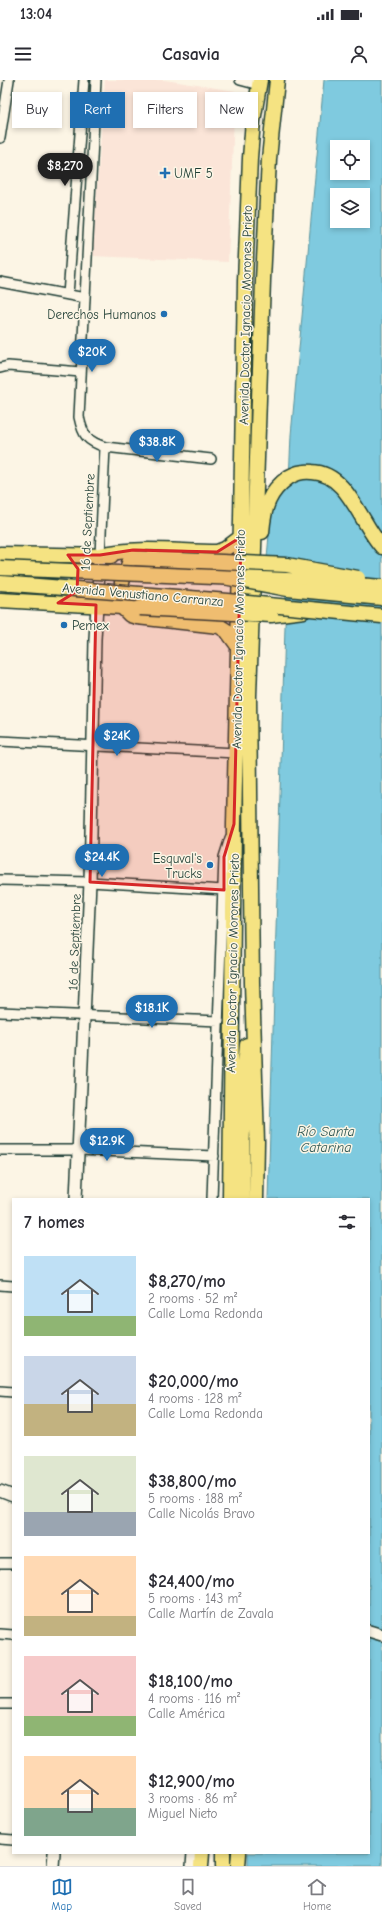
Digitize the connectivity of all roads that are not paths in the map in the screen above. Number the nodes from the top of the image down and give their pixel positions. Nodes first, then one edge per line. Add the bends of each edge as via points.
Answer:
1 (9, 80) edge
2 (84, 80) edge
3 (96, 80) edge
4 (240, 80) edge
5 (277, 80) edge
6 (259, 82) edge
7 (0, 138) edge
8 (0, 282) edge
9 (68, 295) junction
10 (85, 298) junction
11 (0, 368) edge
12 (81, 372) junction
13 (105, 447) junction
14 (211, 459) dead end
15 (241, 537) junction
16 (382, 547) edge
17 (0, 554) edge
18 (68, 555) junction
19 (100, 555) junction
20 (133, 558) junction
21 (0, 568) edge
22 (229, 578) junction
23 (0, 583) edge
24 (382, 584) edge
25 (382, 587) edge
26 (382, 598) edge
27 (0, 600) edge
28 (58, 604) junction
29 (96, 604) junction
30 (121, 606) junction
31 (314, 609) junction
32 (382, 616) edge
33 (238, 646) junction
34 (0, 741) edge
35 (93, 745) junction
36 (236, 753) junction
37 (250, 778) junction
38 (234, 824) junction
39 (0, 880) edge
40 (90, 882) junction
41 (224, 890) junction
42 (252, 983) junction
43 (0, 1012) edge
44 (85, 1016) junction
45 (219, 1021) junction
46 (0, 1150) edge
47 (79, 1150) junction
48 (214, 1156) junction
49 (230, 1166) junction
50 (76, 1198) edge
51 (212, 1198) edge
52 (227, 1198) edge
53 (230, 1198) edge
54 (242, 1198) edge
55 (256, 1198) edge
56 (0, 1285) edge
57 (12, 1286) edge
58 (0, 1391) edge
59 (12, 1392) edge
60 (0, 1491) edge
61 (12, 1496) edge
62 (0, 1563) edge
63 (12, 1563) edge
64 (370, 1631) edge
65 (0, 1634) edge
66 (12, 1635) edge
67 (382, 1635) edge
68 (0, 1704) edge
69 (12, 1704) edge
70 (0, 1839) edge
71 (12, 1840) edge
72 (54, 1854) edge
73 (192, 1854) edge
74 (202, 1854) edge
75 (210, 1854) edge
76 (223, 1854) edge
77 (238, 1854) edge
78 (53, 1866) edge
79 (191, 1866) edge
80 (201, 1866) edge
81 (210, 1866) edge
82 (223, 1866) edge
83 (238, 1866) edge

1 - 7 street
2 - 9 street
3 - 10 street
4 - 6 street
5 - 37 main road, Avenida Doctor Ignacio Morones Prieto via 269,159 263,280 248,696
6 - 15 main road, Avenida Doctor Ignacio Morones Prieto via 249,173
8 - 9 street
9 - 10 street
10 - 12 street
11 - 12 street via 8,366
12 - 13 street via 81,426 86,438
13 - 14 street
13 - 19 street, 16 de Septiembre
15 - 19 main road via 217,552 133,550
15 - 33 main road, Avenida Doctor Ignacio Morones Prieto
16 - 37 main road via 339,482 330,475 307,471 293,475 274,490 264,510 261,539
17 - 18 main road
18 - 19 main road
18 - 28 main road via 74,559 79,582 73,597
19 - 20 main road
19 - 29 street, 16 de Septiembre
20 - 24 main road, bridge via 287,564
20 - 30 main road via 122,582
21 - 22 main road, Avenida Venustiano Carranza, bridge
22 - 25 main road, Avenida Venustiano Carranza, bridge
22 - 26 main road, bridge via 288,589
23 - 31 main road, Avenida Venustiano Carranza, bridge
27 - 28 main road
28 - 29 main road
29 - 30 main road
29 - 35 street, 16 de Septiembre
30 - 31 main road, bridge via 271,615
30 - 33 main road via 130,615 137,617 218,626 227,631
31 - 32 main road, Avenida Venustiano Carranza, bridge
33 - 36 main road, Avenida Doctor Ignacio Morones Prieto
34 - 35 street
35 - 36 street
35 - 40 street, 16 de Septiembre
36 - 38 main road, Avenida Doctor Ignacio Morones Prieto
37 - 42 main road, Avenida Doctor Ignacio Morones Prieto
38 - 41 street via 224,857
38 - 49 main road, Avenida Doctor Ignacio Morones Prieto
39 - 40 street
40 - 41 street
40 - 44 street, 16 de Septiembre
41 - 45 street
42 - 54 main road via 243,1088
42 - 55 main road, Avenida Doctor Ignacio Morones Prieto via 257,1142
43 - 44 street
44 - 45 street
44 - 47 street, 16 de Septiembre
45 - 48 street
46 - 47 street
47 - 48 street
47 - 50 street, 16 de Septiembre
48 - 51 street
49 - 52 main road
49 - 53 main road, Avenida Doctor Ignacio Morones Prieto
56 - 57 street
58 - 59 street
60 - 61 street
62 - 63 street
64 - 67 street
65 - 66 street
68 - 69 street
70 - 71 street
72 - 78 street
73 - 79 street
74 - 80 main road
75 - 81 main road
76 - 82 main road
77 - 83 main road

